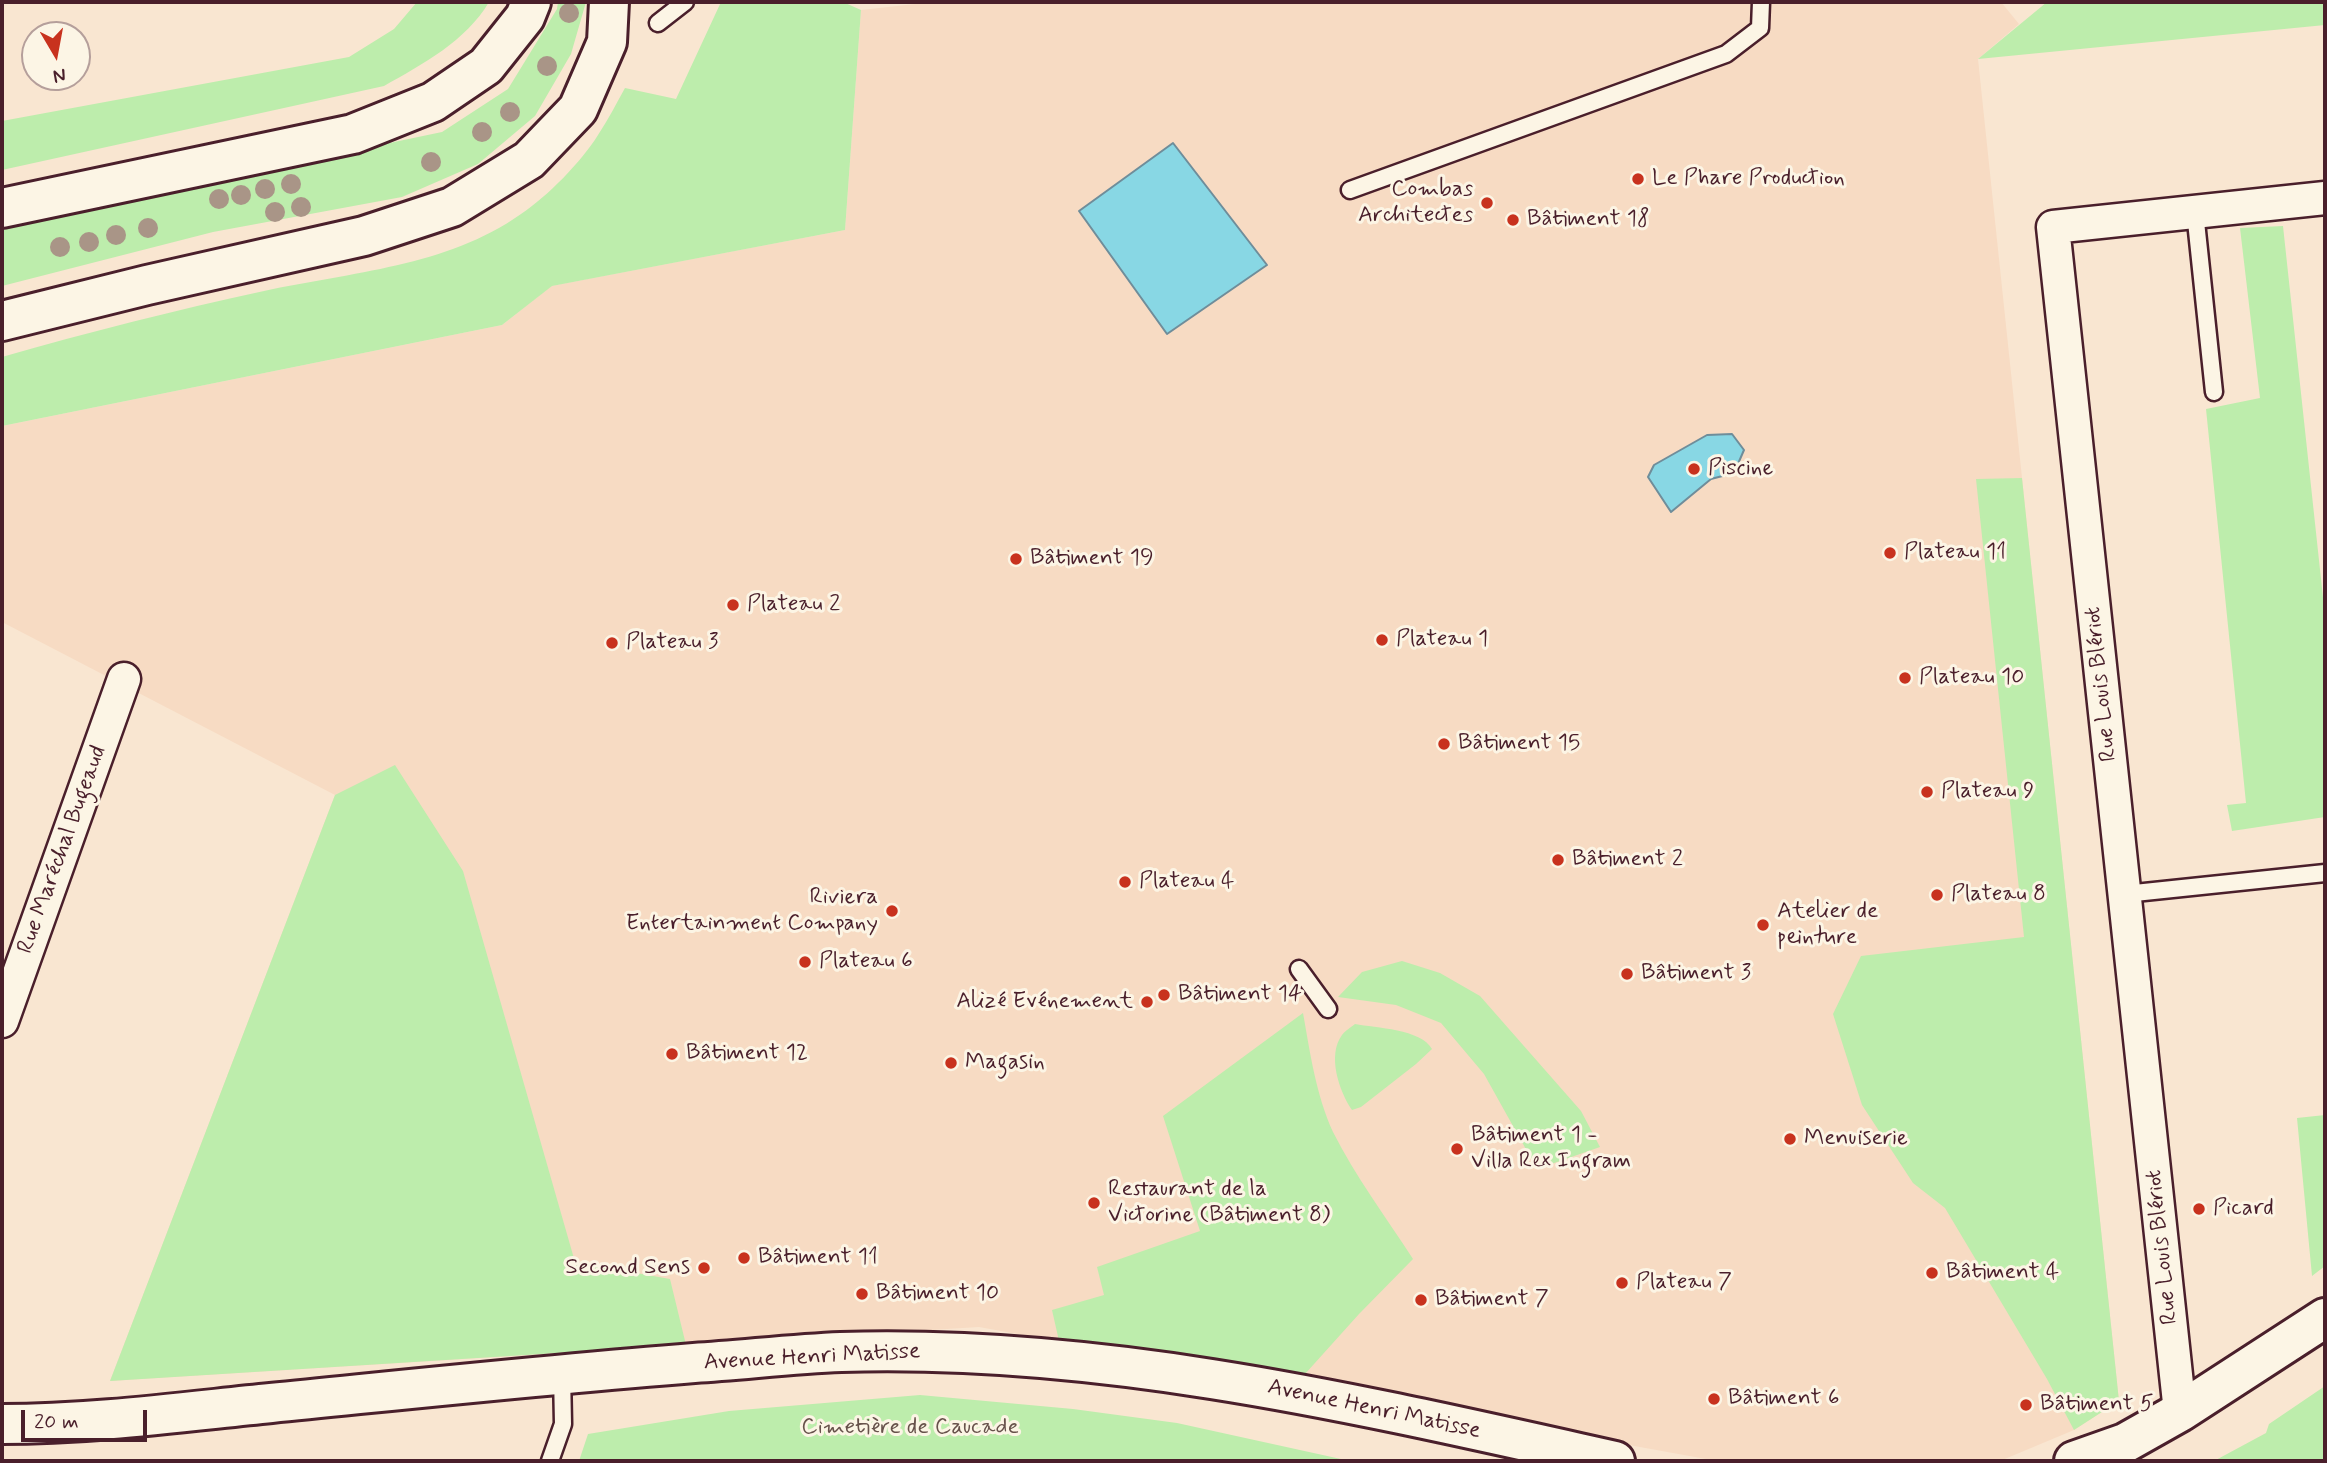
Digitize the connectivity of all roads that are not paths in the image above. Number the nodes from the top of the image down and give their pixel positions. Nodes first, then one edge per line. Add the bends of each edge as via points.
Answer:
1 (531, 2) edge
2 (609, 2) edge
3 (685, 2) edge
4 (1761, 2) edge
5 (659, 23) dead end
6 (1350, 190) dead end
7 (2325, 198) edge
8 (2, 208) edge
9 (2194, 212) junction
10 (2, 321) edge
11 (2214, 392) dead end
12 (124, 680) dead end
13 (2325, 873) edge
14 (2125, 894) junction
15 (1299, 969) dead end
16 (1328, 1009) dead end
17 (2, 1021) edge
18 (2325, 1318) edge
19 (562, 1373) junction
20 (2180, 1412) junction
21 (2, 1424) edge
22 (550, 1461) edge
23 (1615, 1461) edge
24 (2074, 1461) edge

1 - 8 main road via 525,17 486,66 433,102 353,134
2 - 10 main road via 607,42 578,109 529,160 452,207 364,236
3 - 5 lane
4 - 6 lane via 1760,28 1726,54
7 - 9 street, Rue Louis Blériot
9 - 11 lane
9 - 14 street, Rue Louis Blériot via 2053,227
12 - 17 street, Rue Maréchal Bugeaud
13 - 14 lane
14 - 20 street, Rue Louis Blériot
15 - 16 lane
18 - 20 main road
19 - 21 main road, Avenue Henri Matisse via 111,1419
19 - 22 lane via 563,1424
19 - 23 main road, Avenue Henri Matisse via 839,1352 967,1352 1090,1362 1353,1403
20 - 24 main road via 2125,1443

